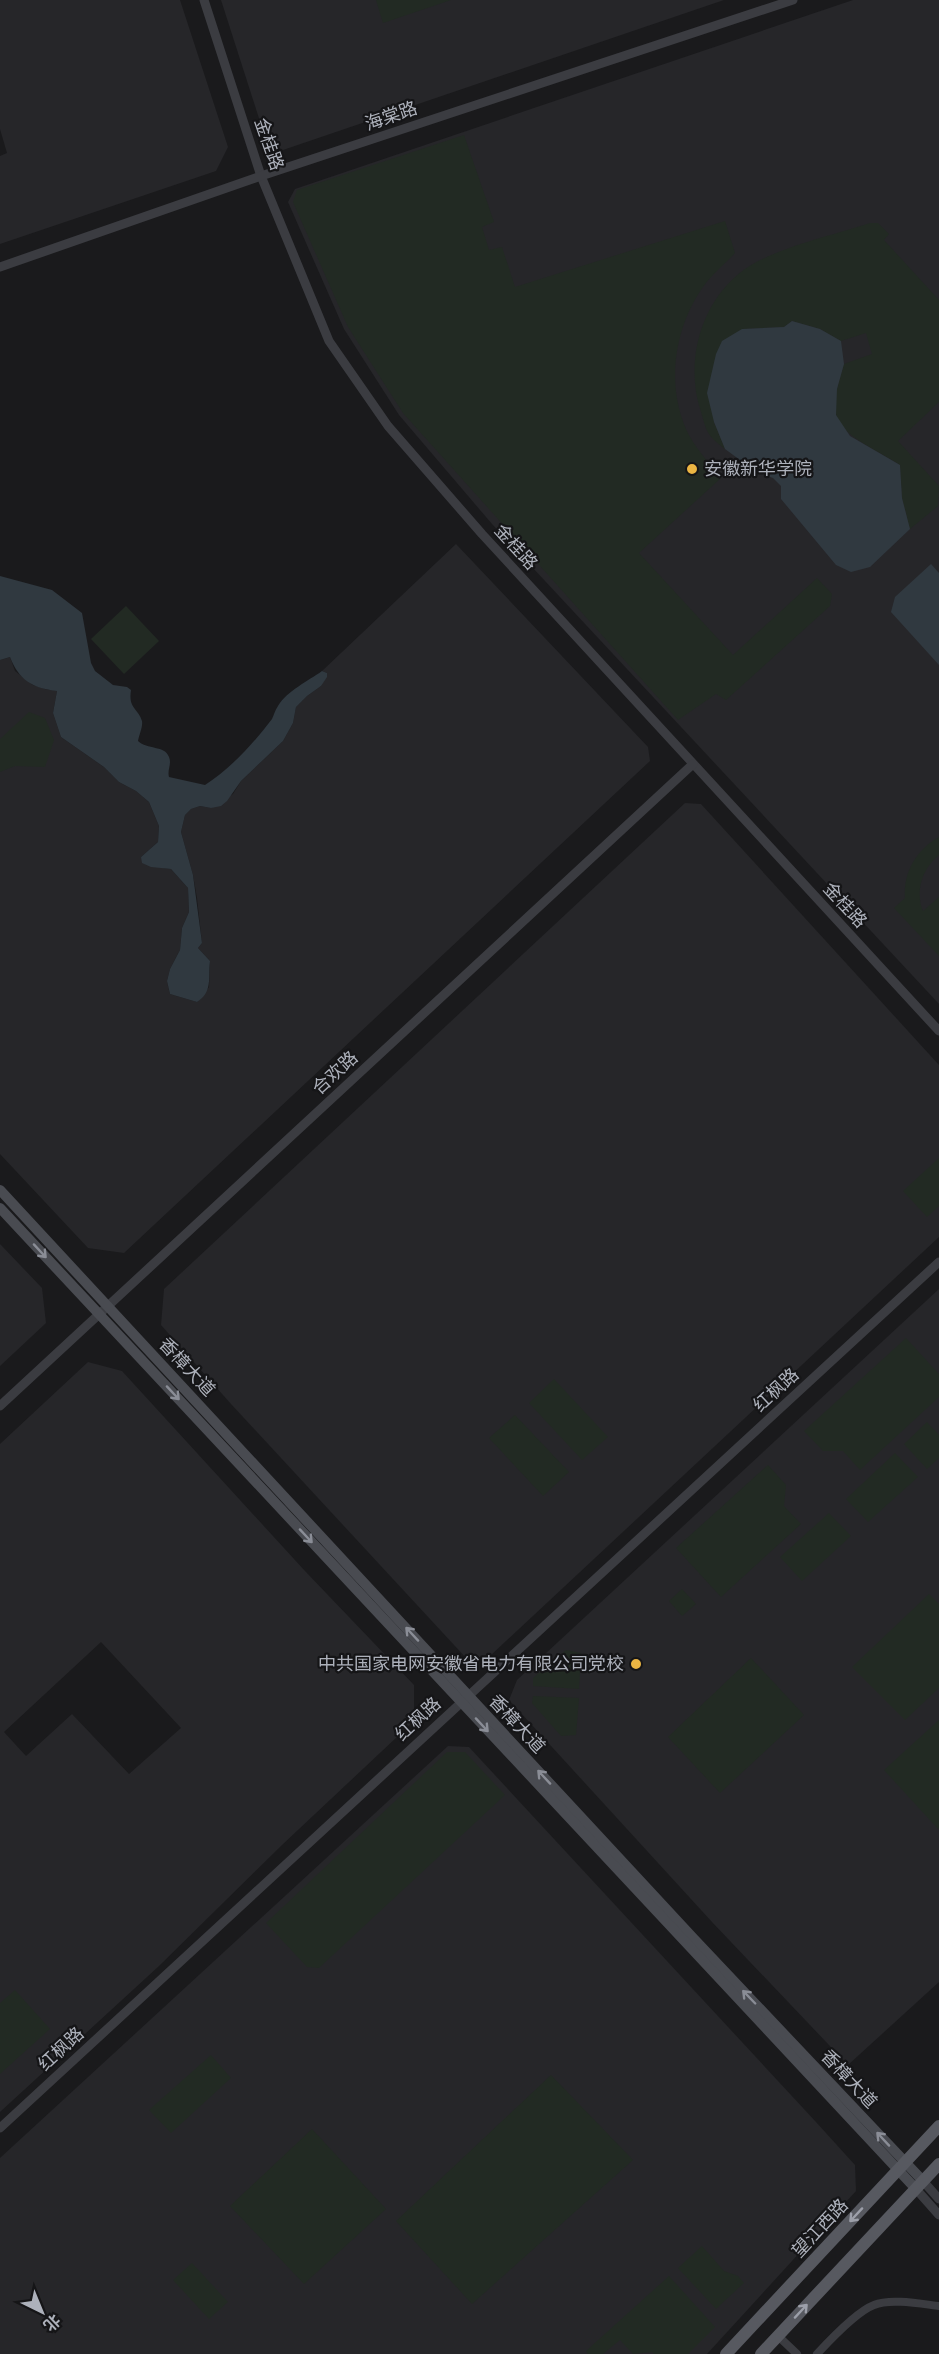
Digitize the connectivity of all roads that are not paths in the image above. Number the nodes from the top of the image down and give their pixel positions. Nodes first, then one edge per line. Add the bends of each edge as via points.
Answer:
1 (204, 0) edge
2 (793, 0) edge
3 (261, 176) junction
4 (0, 267) edge
5 (693, 764) junction
6 (939, 1031) edge
7 (0, 1190) edge
8 (0, 1208) edge
9 (939, 1262) edge
10 (108, 1305) junction
11 (98, 1313) junction
12 (0, 1406) edge
13 (464, 1698) junction
14 (939, 2126) edge
15 (0, 2128) edge
16 (939, 2164) edge
17 (902, 2167) junction
18 (919, 2185) junction
19 (939, 2199) edge
20 (939, 2215) edge
21 (939, 2306) edge
22 (778, 2336) junction
23 (726, 2354) edge
24 (761, 2354) edge
25 (797, 2354) edge
26 (817, 2354) edge

1 - 3 street, 金桂路
2 - 3 street, 海棠路
3 - 4 street, 海棠路
3 - 5 street, 金桂路 via 329,340 388,426
5 - 6 street, 金桂路
5 - 10 street, 合欢路
7 - 10 main road, 香樟大道
8 -> 11 main road, 香樟大道
9 - 13 street, 红枫路
10 - 11 street, 合欢路
13 -> 10 main road, 香樟大道
11 - 12 street, 合欢路
11 -> 13 main road, 香樟大道
13 - 15 street, 红枫路
13 - 17 main road, 香樟大道
14 - 17 main road, 望江西路
16 - 18 main road
17 - 18 main road, 香樟大道
17 -> 23 main road, 望江西路
18 - 19 street, 香樟大道
18 - 20 street, 香樟大道
22 -> 18 main road
21 - 26 street via 893,2302 873,2305
22 - 24 main road
22 - 25 street

